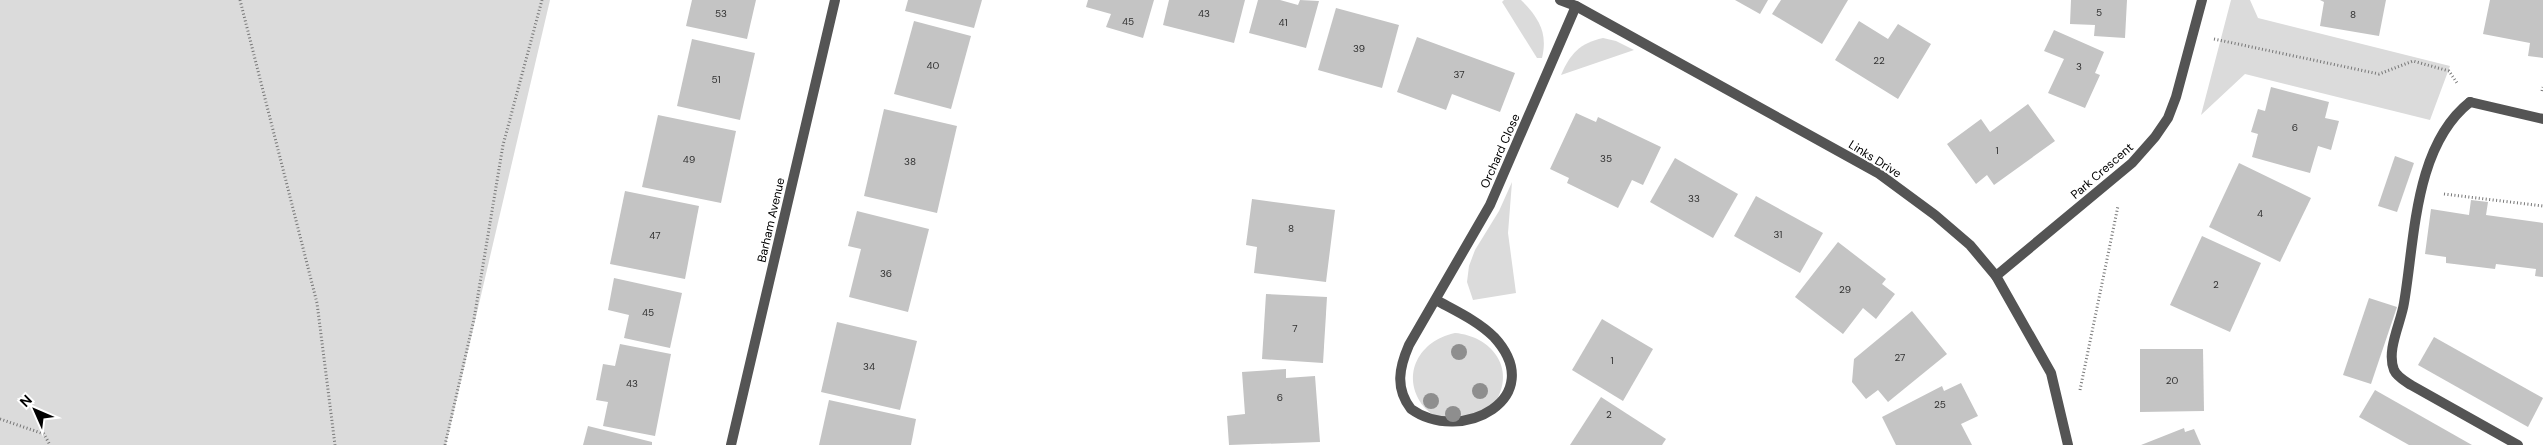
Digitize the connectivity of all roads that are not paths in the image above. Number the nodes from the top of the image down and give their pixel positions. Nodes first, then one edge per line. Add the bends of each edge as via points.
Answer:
1 (834, 0) edge
2 (1560, 0) edge
3 (2202, 0) edge
4 (1576, 6) junction
5 (2543, 118) edge
6 (1996, 276) junction
7 (1436, 300) junction
8 (1492, 421) dead end
9 (1442, 431) dead end
10 (731, 445) edge
11 (2068, 445) edge
12 (2518, 445) edge

1 - 10 street, Barham Avenue
2 - 4 street, Links Drive
3 - 6 street, Park Crescent via 2176,97 2168,118 2155,137 2132,163
4 - 6 street, Links Drive via 1878,173 1970,245
4 - 7 street, Orchard Close via 1490,205
5 - 12 street via 2470,102 2455,113 2445,129 2421,192 2412,234 2404,304 2392,355 2394,370 2400,378
6 - 11 street, Links Drive via 2051,373
7 - 8 street via 1482,326 1507,356 1513,378 1510,397
7 - 9 street, Orchard Close via 1409,345 1400,367 1399,384 1405,401 1419,419

